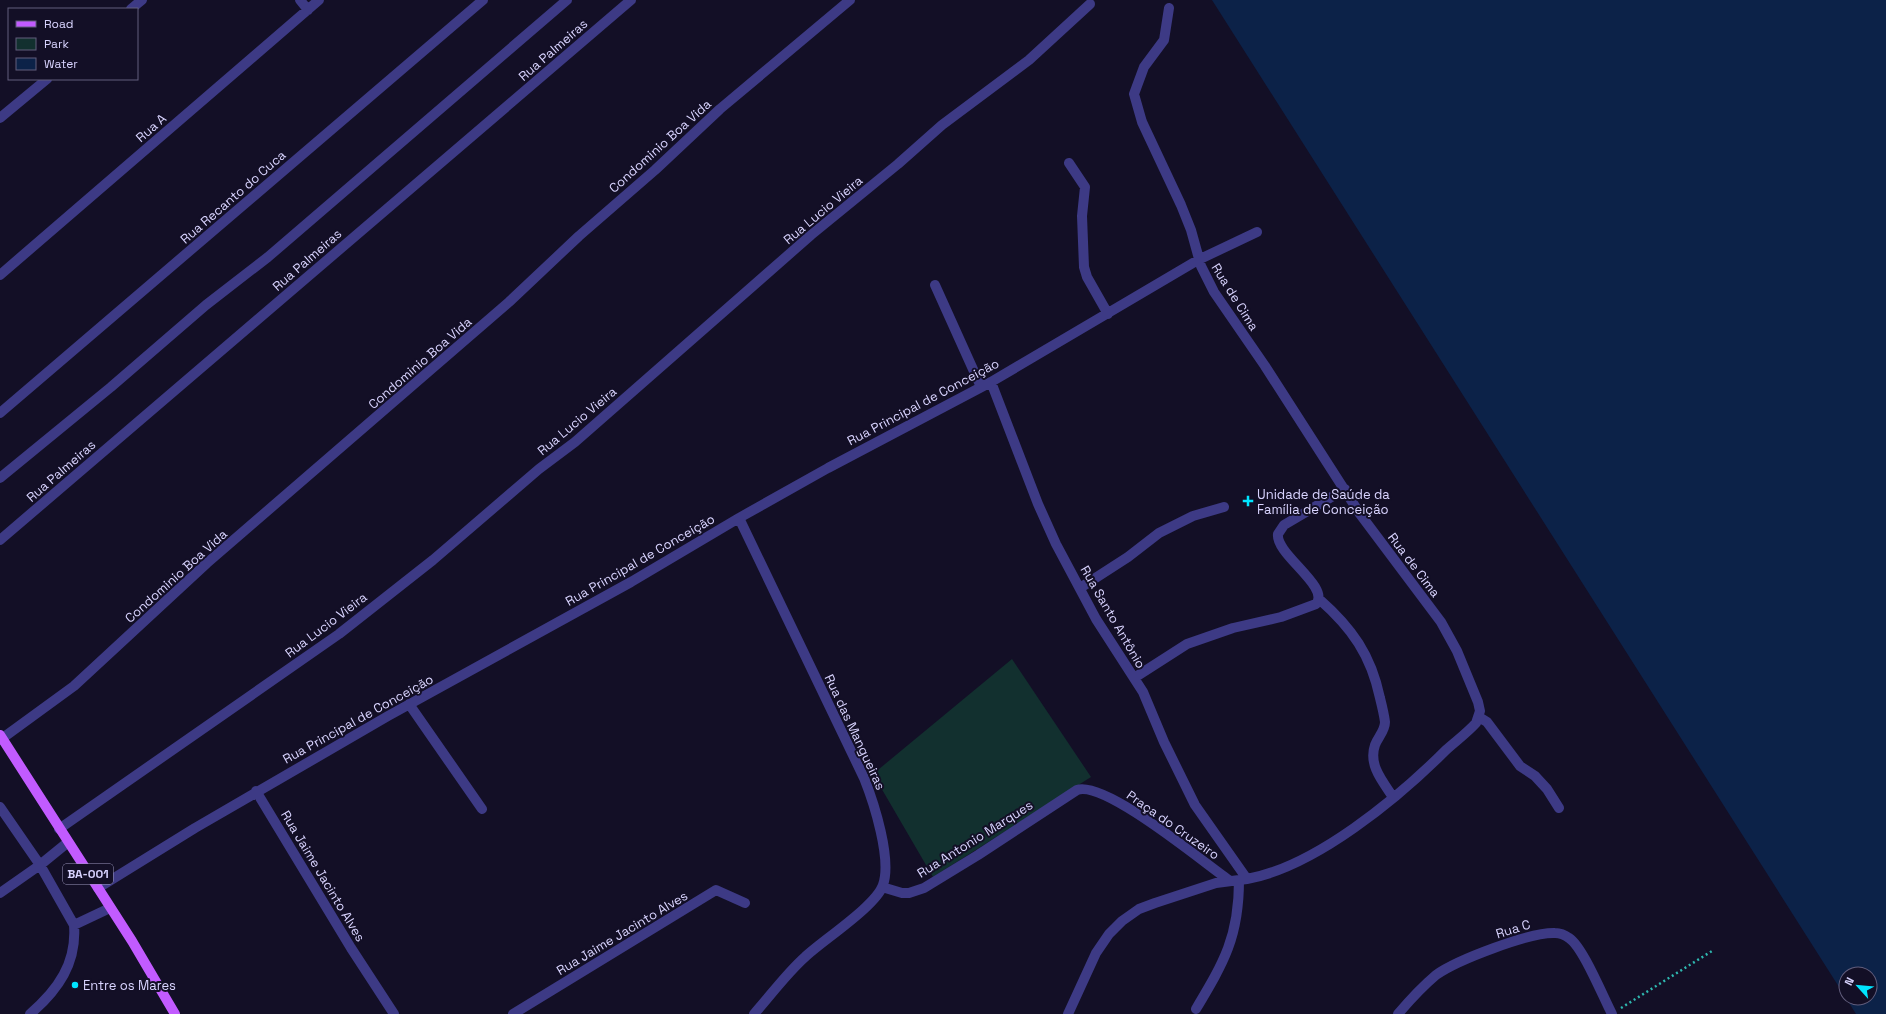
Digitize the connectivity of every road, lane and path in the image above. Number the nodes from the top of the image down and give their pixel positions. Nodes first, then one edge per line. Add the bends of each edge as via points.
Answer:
1 (142, 0) edge
2 (300, 0) edge
3 (319, 0) edge
4 (483, 0) edge
5 (566, 0) edge
6 (631, 0) edge
7 (850, 0) edge
8 (1090, 4) dead end
9 (132, 8) edge
10 (1169, 8) dead end
11 (308, 10) junction
12 (46, 80) edge
13 (0, 118) edge
14 (1069, 163) dead end
15 (1257, 232) dead end
16 (1198, 260) junction
17 (0, 275) edge
18 (935, 285) dead end
19 (1108, 314) junction
20 (991, 382) junction
21 (981, 387) junction
22 (0, 413) edge
23 (0, 478) edge
24 (1345, 489) junction
25 (1224, 507) dead end
26 (739, 518) junction
27 (0, 540) edge
28 (1080, 588) junction
29 (1319, 599) junction
30 (1134, 678) junction
31 (409, 704) junction
32 (1479, 717) junction
33 (1, 738) edge
34 (1077, 790) joint
35 (256, 792) junction
36 (1393, 797) junction
37 (0, 807) edge
38 (1559, 808) dead end
39 (482, 809) dead end
40 (59, 829) junction
41 (67, 843) junction
42 (40, 865) junction
43 (1239, 880) junction
44 (882, 887) junction
45 (98, 888) junction
46 (0, 893) edge
47 (745, 903) dead end
48 (110, 908) junction
49 (74, 925) junction
50 (1712, 951) dead end
51 (1196, 1009) dead end
52 (30, 1014) edge
53 (175, 1014) edge
54 (394, 1014) edge
55 (513, 1014) edge
56 (754, 1014) edge
57 (1068, 1014) edge
58 (1398, 1014) edge
59 (1612, 1014) edge

1 - 9 street
2 - 11 street
3 - 11 street, Rua A
4 - 22 street, Rua Recanto do Cuca
5 - 23 street via 268,257 206,305
6 - 27 street, Rua Palmeiras
7 - 33 street, Condominio Boa Vida via 720,109 509,302 207,564 74,686
8 - 40 street, Rua Lucio Vieira via 1029,60 942,125 811,235 574,442 433,560 302,660
10 - 16 street, Rua de Cima via 1164,40 1144,67 1134,94 1142,122 1188,224
11 - 17 street, Rua A
12 - 13 street
14 - 19 street via 1086,191 1082,216 1084,267
15 - 16 street, Rua Principal de Conceição
16 - 19 street, Rua Principal de Conceição
16 - 24 street, Rua de Cima via 1214,292
18 - 21 street
19 - 20 street, Rua Principal de Conceição
20 - 21 street, Rua Principal de Conceição
20 - 28 street, Rua Santo Antônio via 1038,504
21 - 26 street, Rua Principal de Conceição via 875,442
24 - 29 street via 1284,525 1278,534 1279,543 1313,585
24 - 32 street, Rua de Cima via 1378,540 1441,622 1473,686 1480,706
25 - 28 street via 1193,516 1159,533
26 - 31 street, Rua Principal de Conceição via 631,582
26 - 44 street, Rua das Mangueiras via 872,797 882,837 885,867
28 - 30 street, Rua Santo Antônio via 1119,658
29 - 30 street via 1312,606 1281,617 1233,628 1187,644
29 - 36 street via 1352,633 1372,668 1385,722 1373,750 1375,766
30 - 43 street, Rua Santo Antônio via 1143,692 1195,805 1230,856
31 - 35 street, Rua Principal de Conceição
31 - 39 street
32 - 36 street via 1471,728
32 - 38 street via 1491,726 1520,766 1535,776 1547,789
33 - 40 main road, BA-001
34 - 43 street, Praça do Cruzeiro via 1094,790 1117,802
34 - 44 street, Rua Antonio Marques via 924,888 902,893
35 - 45 street, Rua Principal de Conceição
35 - 54 street, Rua Jaime Jacinto Alves
36 - 43 street via 1342,835 1309,855 1267,876
37 - 42 street
40 - 41 main road, BA-001
41 - 42 street
41 - 45 main road, BA-001
42 - 46 street
42 - 49 street
43 - 51 street via 1235,929 1225,958
43 - 57 street via 1216,883 1155,903 1139,909 1122,921 1096,953
44 - 56 street via 864,908 804,957
45 - 48 main road, BA-001
47 - 55 street, Rua Jaime Jacinto Alves via 716,890
48 - 49 street
48 - 53 main road, BA-001
49 - 52 street via 74,948 67,969 47,998
50 - 59 path
58 - 59 street, Rua C via 1436,976 1454,964 1489,950 1553,933 1571,939 1578,948

